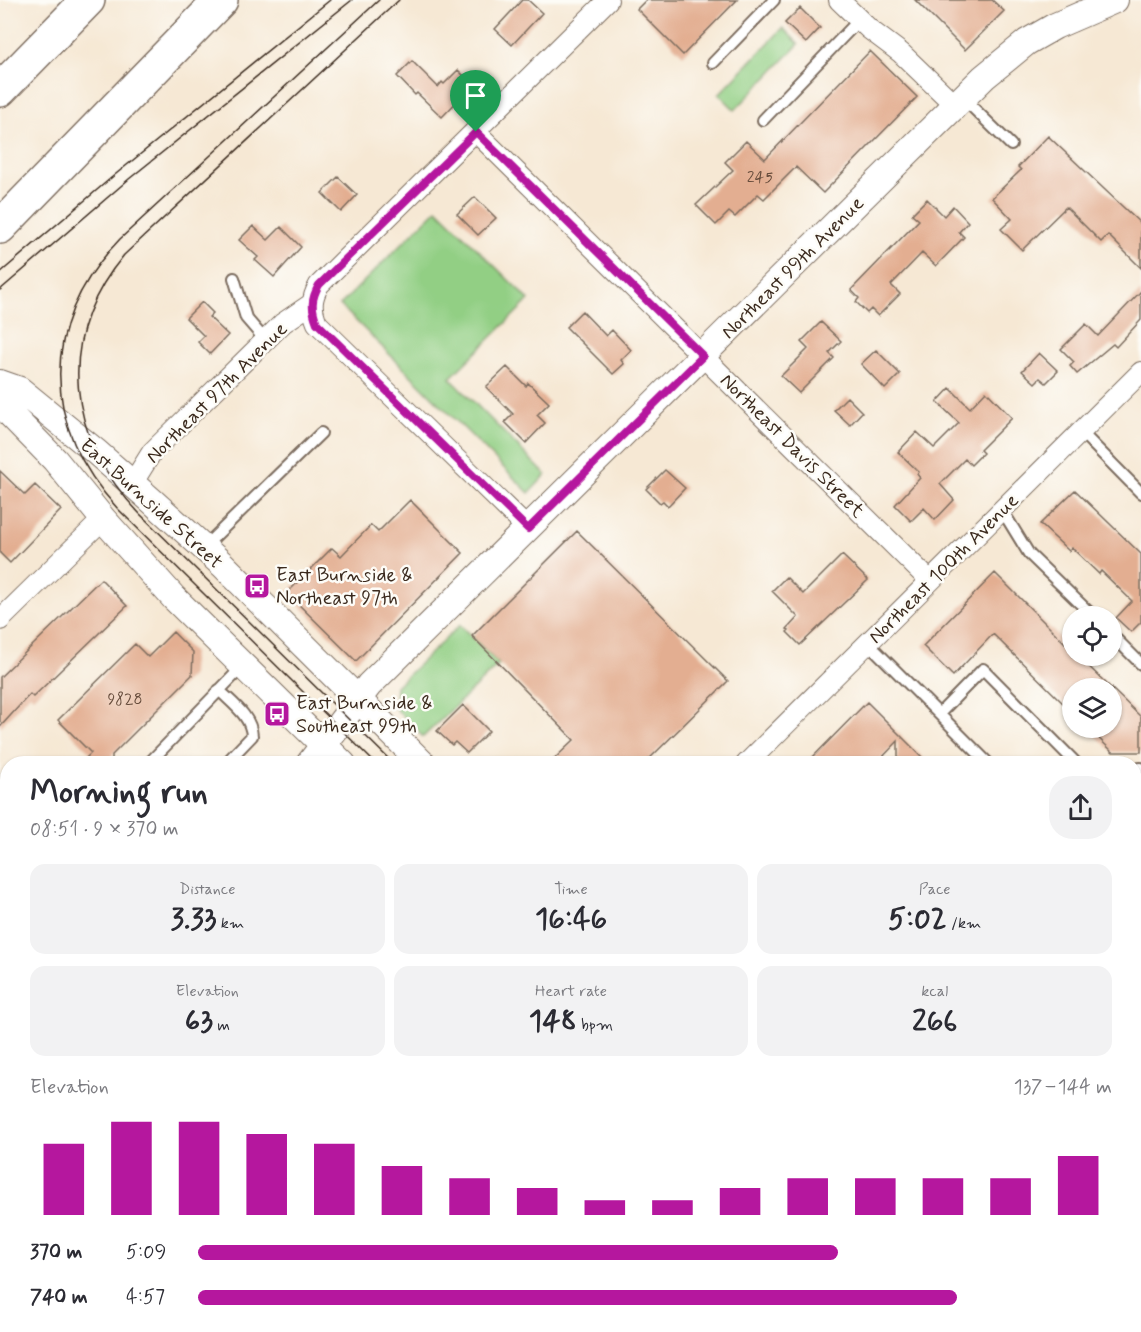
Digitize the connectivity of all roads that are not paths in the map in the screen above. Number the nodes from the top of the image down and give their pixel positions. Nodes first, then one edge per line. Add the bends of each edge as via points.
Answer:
1 (88, 0) edge
2 (221, 0) edge
3 (608, 0) edge
4 (774, 0) edge
5 (839, 0) edge
6 (1115, 0) edge
7 (859, 20) junction
8 (713, 63) dead end
9 (0, 90) edge
10 (959, 102) junction
11 (763, 120) dead end
12 (476, 132) junction
13 (1011, 145) dead end
14 (0, 227) edge
15 (234, 278) dead end
16 (311, 304) junction
17 (265, 340) junction
18 (703, 356) junction
19 (1141, 372) edge
20 (0, 383) edge
21 (0, 393) edge
22 (1081, 432) junction
23 (321, 433) dead end
24 (132, 484) junction
25 (1141, 493) edge
26 (1002, 510) junction
27 (103, 519) junction
28 (528, 529) junction
29 (203, 548) junction
30 (930, 581) junction
31 (1083, 606) edge
32 (0, 620) edge
33 (868, 643) junction
34 (1122, 645) edge
35 (1141, 664) edge
36 (243, 666) junction
37 (219, 690) junction
38 (358, 699) junction
39 (939, 714) junction
40 (316, 754) edge
41 (156, 756) edge
42 (233, 756) edge
43 (415, 756) edge
44 (754, 756) edge
45 (981, 756) edge
46 (1069, 756) edge

1 - 9 highway
2 - 14 highway
3 - 12 street, Northeast 97th Avenue
4 - 8 lane
5 - 7 street
6 - 10 street, Northeast 99th Avenue via 1027,42
7 - 10 street
7 - 11 lane
10 - 13 lane
10 - 18 street, Northeast 99th Avenue
12 - 16 street, Northeast 97th Avenue via 319,285
12 - 18 street, Northeast Davis Street
15 - 17 lane via 246,318
16 - 17 street, Northeast 97th Avenue
16 - 28 street via 317,323
17 - 24 street, Northeast 97th Avenue via 152,452
18 - 28 street, Northeast 99th Avenue
18 - 30 street, Northeast Davis Street
19 - 22 street, Northeast 100th Avenue
20 - 24 street, East Burnside Street via 20,390
21 - 27 street, East Burnside Street via 10,414 55,460
22 - 25 lane
22 - 26 street, Northeast 100th Avenue
23 - 29 lane
24 - 29 street, East Burnside Street
26 - 30 street, Northeast 100th Avenue
26 - 31 lane via 1029,554
27 - 32 street
27 - 36 street, East Burnside Street via 174,598
28 - 38 street, Northeast 99th Avenue
29 - 38 street, East Burnside Street
30 - 33 street, Northeast 100th Avenue
33 - 39 lane
33 - 44 street, Northeast 100th Avenue
34 - 35 lane
36 - 37 lane
36 - 40 street, East Burnside Street
37 - 41 lane
37 - 42 lane via 252,728 252,736
38 - 40 street, Northeast 99th Avenue
38 - 43 street, East Burnside Street
39 - 45 lane
39 - 46 lane via 983,669

